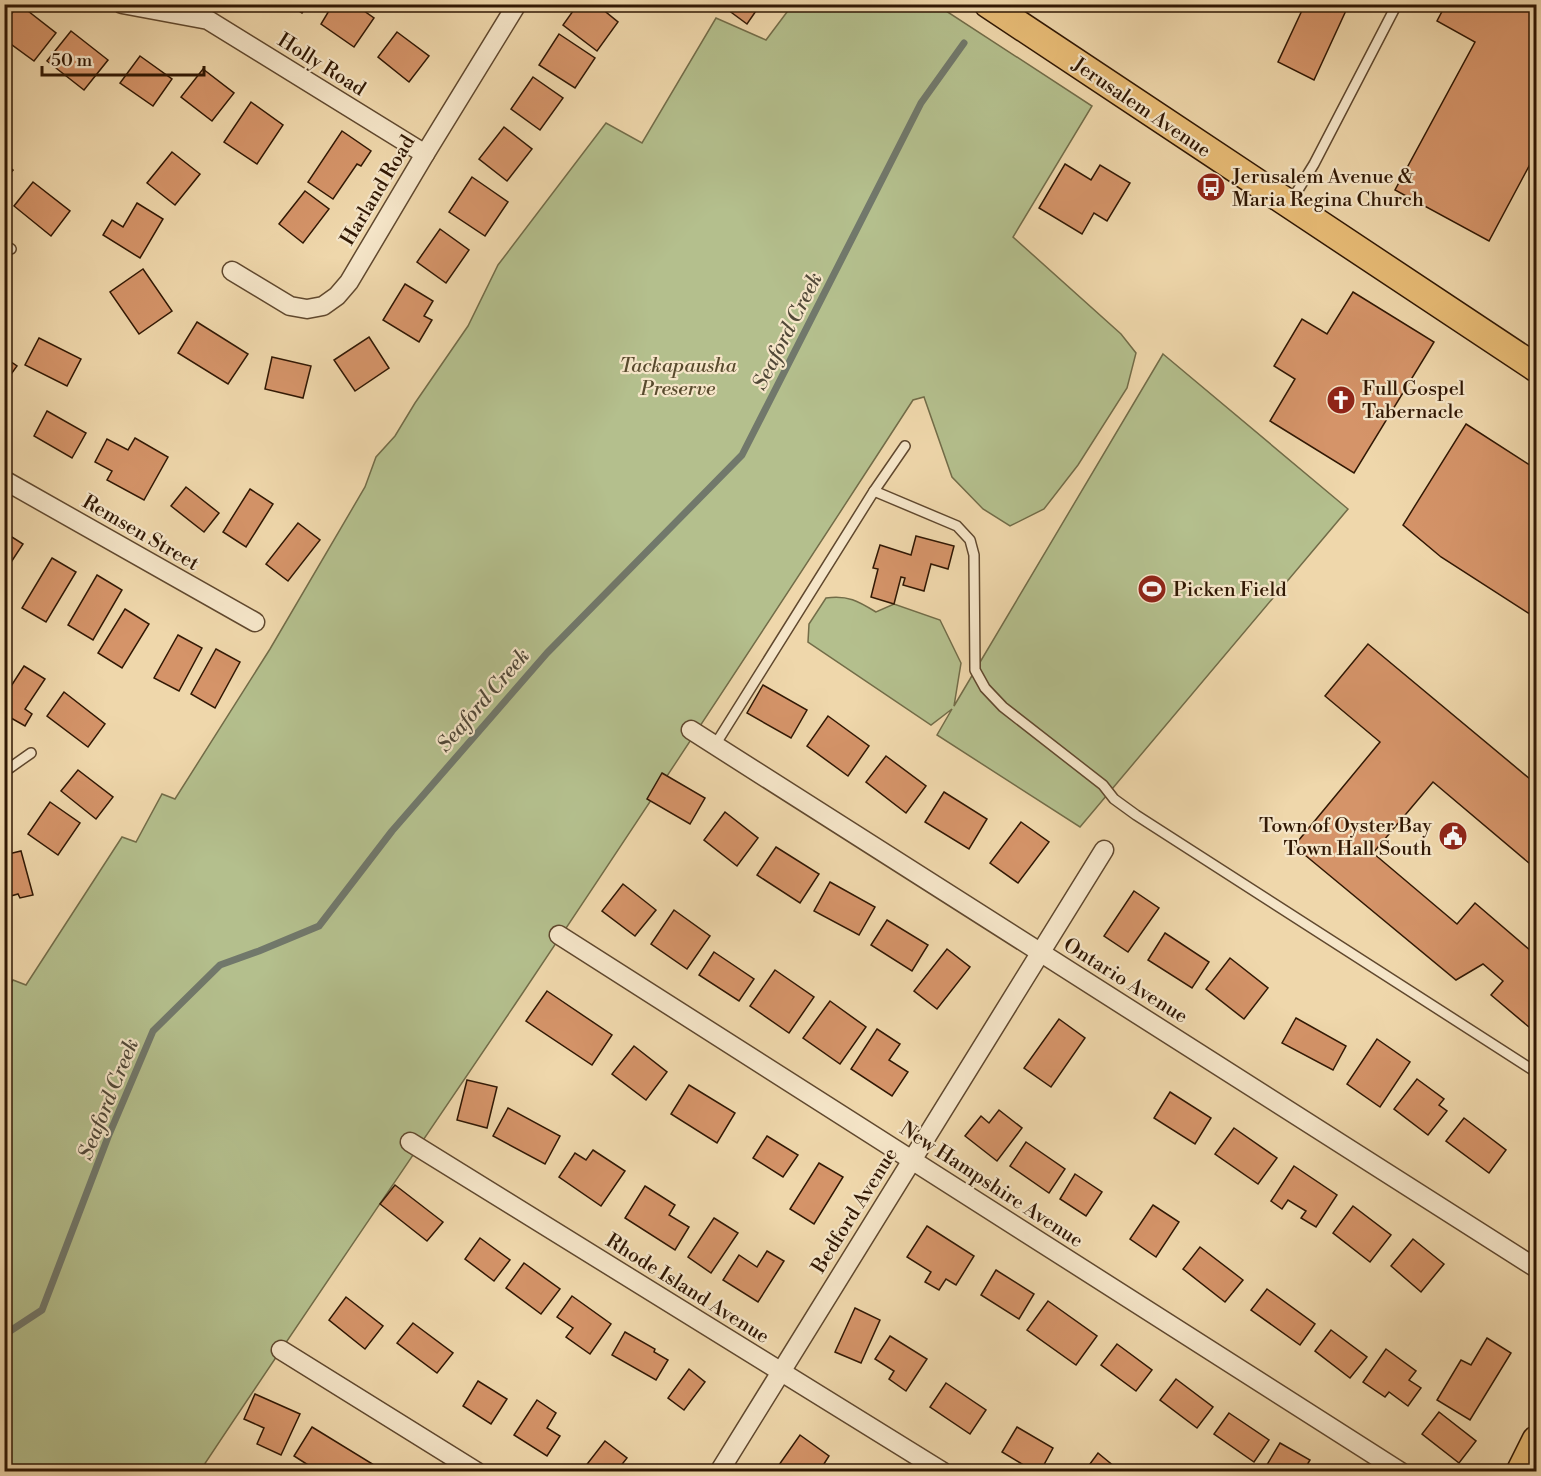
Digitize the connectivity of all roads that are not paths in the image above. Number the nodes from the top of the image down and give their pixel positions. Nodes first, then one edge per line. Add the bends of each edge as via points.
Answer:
1 (122, 4) edge
2 (518, 4) edge
3 (1397, 4) edge
4 (1000, 8) edge
5 (425, 154) junction
6 (1290, 205) junction
7 (232, 271) dead end
8 (1536, 368) edge
9 (905, 446) dead end
10 (4, 480) edge
11 (874, 492) junction
12 (255, 622) dead end
13 (691, 730) dead end
14 (715, 745) junction
15 (32, 753) dead end
16 (4, 772) edge
17 (1104, 850) dead end
18 (559, 935) dead end
19 (1041, 952) junction
20 (1536, 1072) edge
21 (410, 1142) dead end
22 (912, 1160) junction
23 (1536, 1268) edge
24 (281, 1350) dead end
25 (781, 1371) junction
26 (1536, 1440) edge
27 (477, 1472) edge
28 (719, 1472) edge
29 (943, 1472) edge
30 (1401, 1472) edge
31 (1520, 1472) edge

1 - 5 street, Holly Road via 208,20
2 - 5 street, Harland Road
3 - 6 lane
4 - 6 main road, Jerusalem Avenue
5 - 7 street, Harland Road via 349,282 324,306 290,306
6 - 8 main road, Jerusalem Avenue
9 - 11 lane
10 - 12 street, Remsen Street
11 - 14 lane
11 - 20 lane via 957,526 969,540 974,555 975,670 1003,707 1136,815
13 - 14 street, Ontario Avenue
14 - 19 street, Ontario Avenue
15 - 16 lane
17 - 19 street, Bedford Avenue
18 - 22 street, New Hampshire Avenue
19 - 22 street, Bedford Avenue
19 - 23 street, Ontario Avenue
21 - 25 street, Rhode Island Avenue
22 - 25 street, Bedford Avenue
22 - 30 street, New Hampshire Avenue
24 - 27 street
25 - 28 street, Bedford Avenue
25 - 29 street, Rhode Island Avenue
26 - 31 main road

